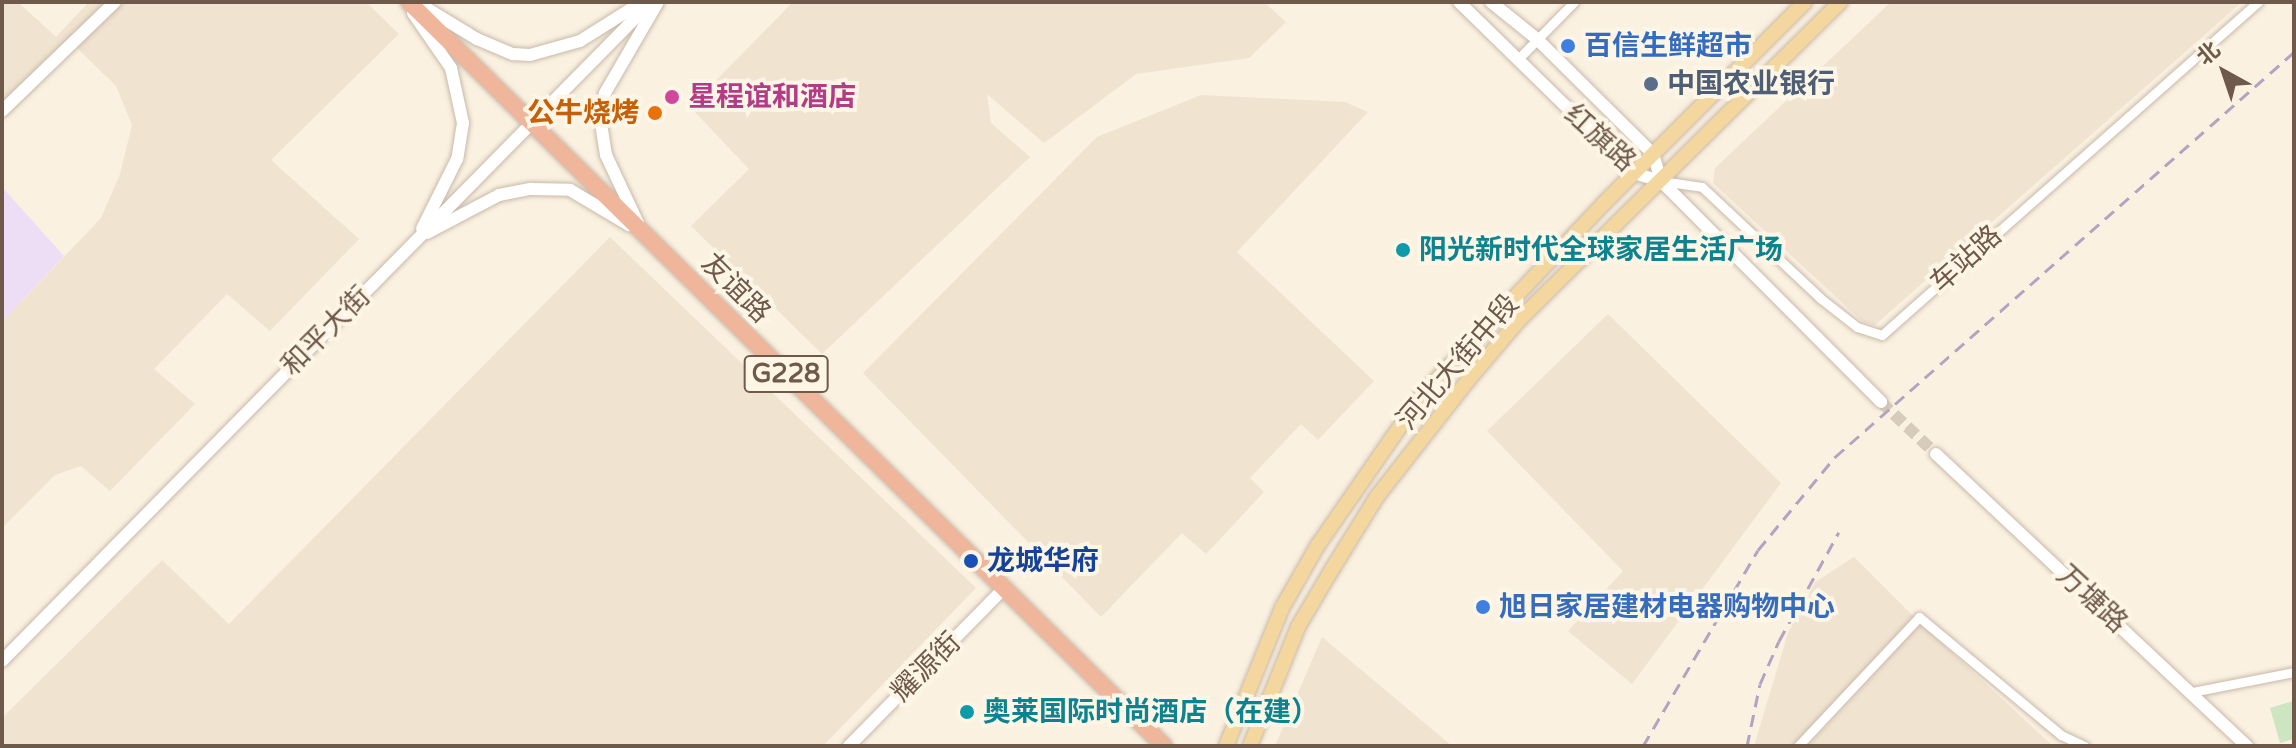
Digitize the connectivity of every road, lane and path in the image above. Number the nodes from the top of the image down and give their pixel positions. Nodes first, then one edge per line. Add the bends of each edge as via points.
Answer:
1 (115, 2) edge
2 (407, 2) edge
3 (416, 2) edge
4 (642, 2) edge
5 (651, 2) edge
6 (658, 2) edge
7 (1459, 2) edge
8 (1491, 2) edge
9 (1574, 2) edge
10 (1805, 2) edge
11 (1840, 2) edge
12 (2258, 2) edge
13 (1537, 39) junction
14 (1518, 59) junction
15 (2, 111) edge
16 (532, 122) junction
17 (1653, 154) junction
18 (1634, 173) junction
19 (1661, 181) junction
20 (643, 233) junction
21 (417, 239) junction
22 (1881, 402) tunnel mouth
23 (1936, 454) tunnel mouth
24 (1004, 588) junction
25 (2, 661) edge
26 (2294, 672) edge
27 (2192, 692) junction
28 (849, 746) edge
29 (1164, 746) edge
30 (1226, 746) edge
31 (1250, 746) edge
32 (1798, 746) edge
33 (2085, 746) edge
34 (2247, 746) edge

1 - 15 main road
2 - 16 highway, 友谊路 / G228
2 - 21 main road via 451,68 463,123 457,159
3 - 4 main road via 477,39 530,55 580,41
5 - 16 main road, 和平大街
6 - 20 main road via 605,93 600,119 606,155
7 - 14 main road, 红旗路
8 - 13 main road
9 - 13 street
10 - 17 main road, 河北大街中段
11 - 19 main road
12 - 19 street, 车站路 via 1882,335 1857,327 1820,298 1702,187
13 - 14 street
13 - 17 main road
14 - 18 main road, 红旗路
16 - 20 highway, 友谊路 / G228
16 - 21 main road, 和平大街
17 - 18 main road, 河北大街中段
17 - 19 main road
18 - 19 main road, 红旗路
18 - 30 main road, 河北大街中段 via 1468,342 1364,475 1282,608
19 - 22 main road, 红旗路
19 - 31 main road via 1519,320 1376,498 1298,627
20 - 21 main road via 570,190 531,189 499,195
20 - 24 highway, 友谊路 / G228
21 - 25 main road, 和平大街
23 - 27 main road, 万塘路
24 - 28 main road, 耀源街
24 - 29 highway, 友谊路 / G228
26 - 27 street
27 - 34 main road, 万塘路
32 - 33 street via 1919,617 2061,735

